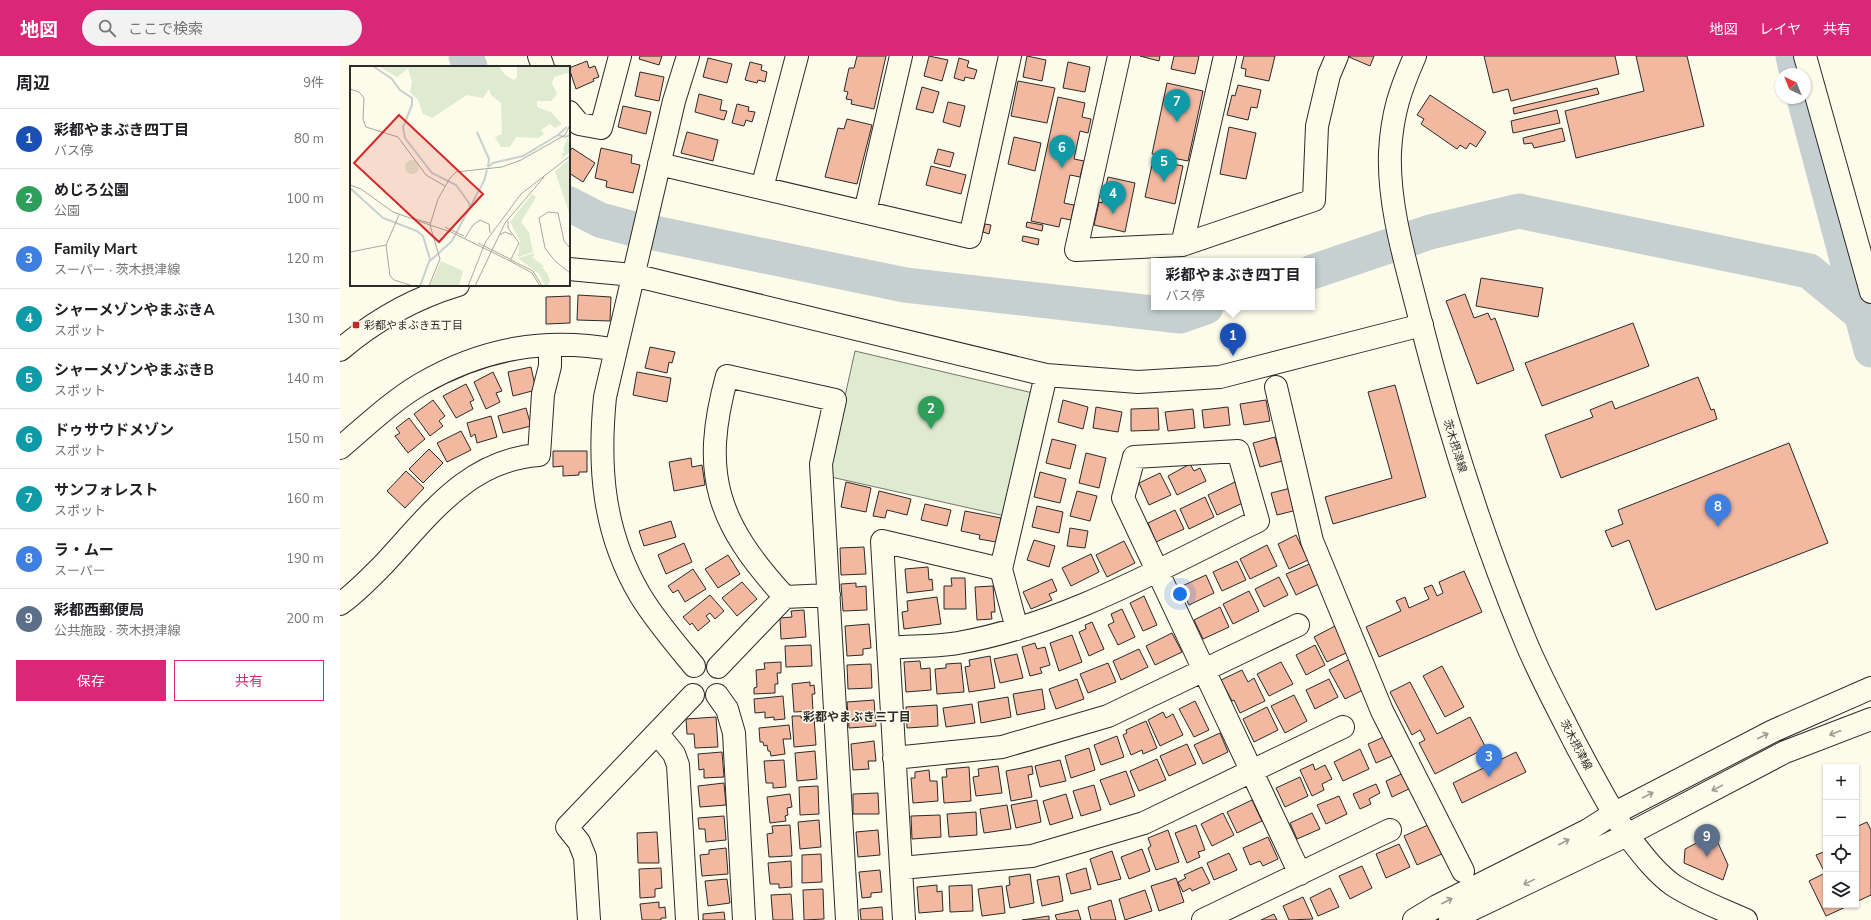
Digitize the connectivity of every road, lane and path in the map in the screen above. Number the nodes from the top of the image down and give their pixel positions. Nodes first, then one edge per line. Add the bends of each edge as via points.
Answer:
1 (539, 56) edge
2 (620, 56) edge
3 (688, 56) edge
4 (797, 56) edge
5 (901, 56) edge
6 (1010, 56) edge
7 (1119, 56) edge
8 (1225, 56) edge
9 (1337, 56) edge
10 (1415, 56) edge
11 (1805, 56) edge
12 (543, 66) edge
13 (570, 113) edge
14 (659, 164) junction
15 (762, 188) junction
16 (865, 212) junction
17 (1182, 245) junction
18 (570, 269) edge
19 (633, 276) junction
20 (455, 286) edge
21 (1871, 292) edge
22 (1422, 325) junction
23 (550, 345) junction
24 (340, 350) edge
25 (616, 350) junction
26 (1046, 375) junction
27 (1276, 387) dead end
28 (340, 448) edge
29 (1001, 569) junction
30 (1157, 570) junction
31 (829, 595) junction
32 (785, 597) junction
33 (340, 604) edge
34 (1298, 625) dead end
35 (1017, 629) junction
36 (888, 648) junction
37 (694, 666) junction
38 (718, 667) junction
39 (1204, 670) junction
40 (1871, 688) edge
41 (693, 695) junction
42 (718, 695) junction
43 (1871, 719) edge
44 (1343, 727) dead end
45 (657, 733) junction
46 (894, 758) junction
47 (1252, 772) junction
48 (1614, 814) junction
49 (1390, 830) dead end
50 (1627, 835) junction
51 (901, 868) junction
52 (1463, 871) dead end
53 (1300, 874) junction
54 (1208, 919) edge
55 (589, 920) edge
56 (687, 920) edge
57 (744, 920) edge
58 (847, 920) edge
59 (904, 920) edge
60 (1414, 920) edge
61 (1450, 920) edge
62 (1746, 920) edge

1 - 12 street
2 - 13 street via 601,128 579,124
3 - 14 street
4 - 15 street
5 - 16 street
6 - 16 street via 970,237
7 - 17 street via 1076,250
8 - 17 street
9 - 17 street via 1329,75 1316,126 1314,200
10 - 22 street, 茨木摂津線 via 1401,88 1393,119 1390,154 1393,202
11 - 21 street
14 - 15 street
14 - 19 street
15 - 16 street
18 - 19 street
19 - 25 street
19 - 26 street
20 - 24 street via 398,311 360,334
22 - 26 street via 1220,377 1138,382
22 - 48 street, 茨木摂津線 via 1453,444 1472,502 1525,640 1545,684
23 - 25 street via 585,345
23 - 28 street via 500,352 459,365 436,376 399,399
23 - 33 street via 550,366 543,394 539,456 524,456 496,465 467,480 447,496 365,584
25 - 37 street via 605,397 601,430 602,472 607,511 620,554 634,584 653,615
26 - 29 street
27 - 52 street via 1312,541 1382,711
29 - 35 street
29 - 36 street via 882,540
30 - 30 street via 1123,498 1134,457 1238,451 1258,521
30 - 35 street via 1084,605
30 - 39 street
31 - 32 street
31 - 32 street via 821,464 835,400 727,376 714,437 714,463 718,485 728,518 739,538
31 - 58 street
32 - 38 street
34 - 39 street
35 - 36 street via 957,643
36 - 46 street
37 - 38 street via 706,662
37 - 41 street via 686,680
38 - 42 street via 724,681
39 - 46 street via 1108,716 1002,747
39 - 47 street
48 -> 40 street via 1773,731
41 - 42 street via 705,700
41 - 45 street
42 - 57 street via 730,716 734,733
43 -> 50 street via 1785,752
44 - 47 street
45 - 55 street via 567,827 579,842 585,857
45 - 56 street via 674,754 678,765
46 - 51 street
47 - 51 street via 1144,823 1032,856
47 - 53 street
48 - 50 street, 茨木摂津線
60 -> 48 street
49 - 53 street
50 -> 61 street
50 - 62 street, 茨木摂津線 via 1647,861 1672,884 1692,896
51 - 59 street
53 - 54 street

